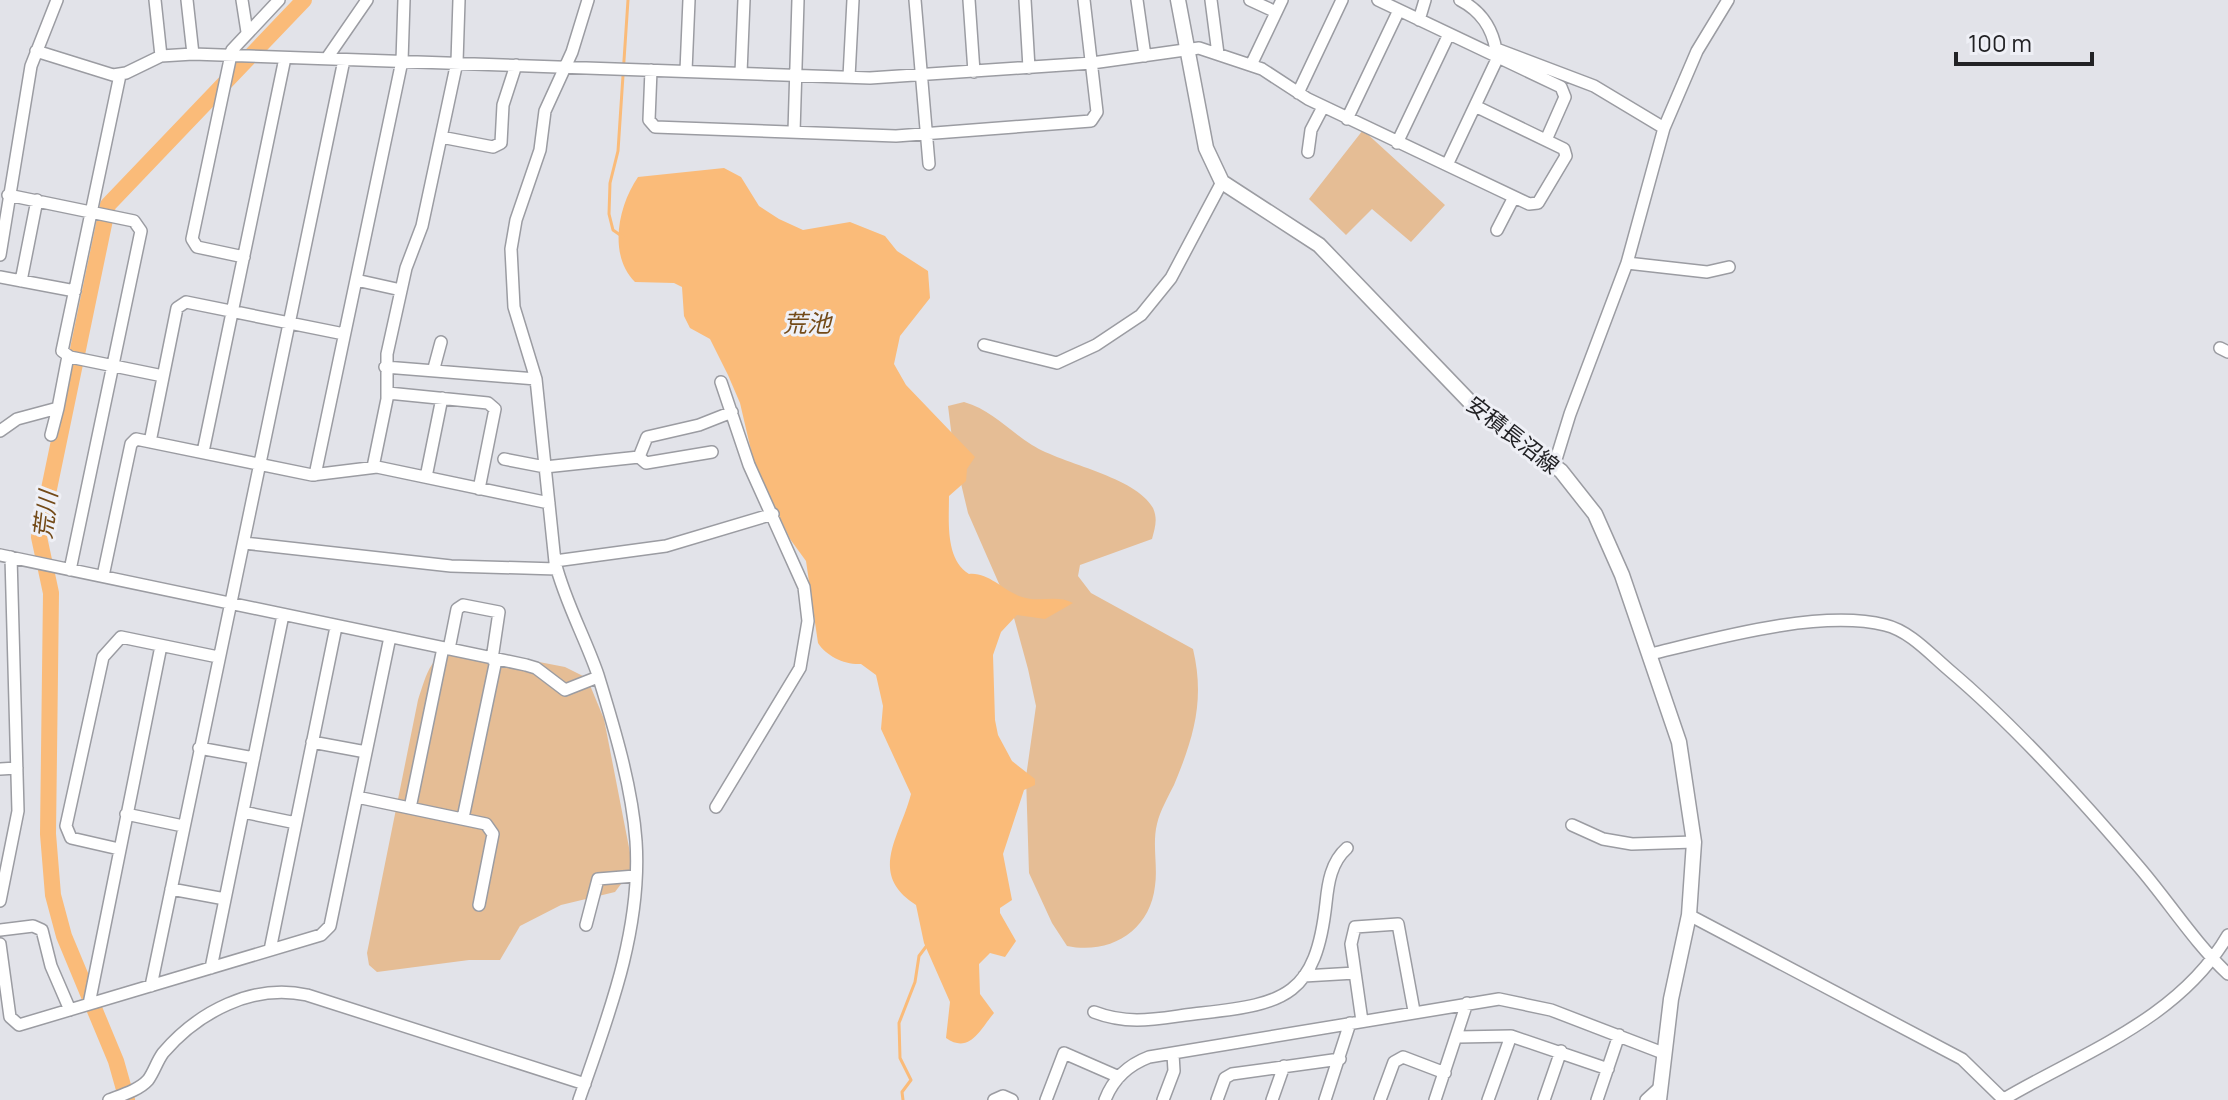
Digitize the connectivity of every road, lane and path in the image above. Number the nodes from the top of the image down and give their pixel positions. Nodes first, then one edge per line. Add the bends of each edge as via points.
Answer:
1 (57, 0) edge
2 (155, 0) edge
3 (187, 0) edge
4 (242, 0) edge
5 (279, 0) edge
6 (367, 0) edge
7 (404, 0) edge
8 (459, 0) edge
9 (588, 0) edge
10 (689, 0) edge
11 (744, 0) edge
12 (798, 0) edge
13 (853, 0) edge
14 (915, 0) edge
15 (969, 0) edge
16 (1025, 0) edge
17 (1084, 0) edge
18 (1137, 0) edge
19 (1178, 0) edge
20 (1211, 0) edge
21 (1250, 0) edge
22 (1282, 0) edge
23 (1342, 0) edge
24 (1378, 0) edge
25 (1425, 0) edge
26 (1460, 0) edge
27 (1728, 0) edge
28 (1399, 10) junction
29 (1276, 12) junction
30 (1419, 20) junction
31 (247, 32) junction
32 (1449, 34) junction
33 (1187, 50) junction
34 (36, 51) junction
35 (1495, 53) junction
36 (193, 54) junction
37 (1218, 54) junction
38 (161, 56) junction
39 (230, 56) junction
40 (1145, 56) junction
41 (285, 58) junction
42 (327, 58) junction
43 (344, 60) junction
44 (402, 61) junction
45 (457, 62) junction
46 (1092, 63) junction
47 (516, 65) junction
48 (1251, 65) junction
49 (565, 67) junction
50 (1029, 68) junction
51 (651, 70) junction
52 (686, 71) junction
53 (974, 72) junction
54 (741, 73) junction
55 (794, 74) junction
56 (120, 75) junction
57 (849, 77) junction
58 (921, 77) junction
59 (1298, 93) junction
60 (1321, 106) junction
61 (1475, 106) junction
62 (1347, 119) junction
63 (1664, 128) junction
64 (794, 132) junction
65 (926, 134) junction
66 (1301, 136) dead end
67 (441, 137) junction
68 (1546, 140) junction
69 (1397, 143) junction
70 (1308, 152) dead end
71 (929, 164) dead end
72 (1447, 165) junction
73 (1222, 182) junction
74 (8, 195) junction
75 (1514, 197) junction
76 (37, 200) junction
77 (91, 211) junction
78 (1497, 230) dead end
79 (0, 255) edge
80 (244, 257) junction
81 (1627, 263) junction
82 (1729, 267) dead end
83 (0, 277) edge
84 (356, 280) junction
85 (21, 281) junction
86 (401, 290) junction
87 (75, 291) junction
88 (233, 311) junction
89 (289, 323) junction
90 (344, 334) junction
91 (441, 342) dead end
92 (984, 345) dead end
93 (68, 356) junction
94 (113, 366) junction
95 (385, 367) junction
96 (434, 368) junction
97 (163, 376) junction
98 (536, 379) junction
99 (721, 382) dead end
100 (388, 393) junction
101 (442, 398) junction
102 (58, 408) junction
103 (732, 412) junction
104 (0, 431) edge
105 (51, 435) dead end
106 (150, 442) junction
107 (203, 452) junction
108 (712, 452) dead end
109 (639, 457) junction
110 (504, 459) dead end
111 (259, 464) junction
112 (1554, 466) junction
113 (373, 467) junction
114 (545, 467) junction
115 (315, 475) junction
116 (426, 477) junction
117 (479, 489) junction
118 (549, 503) junction
119 (773, 514) junction
120 (244, 543) junction
121 (6, 556) edge
122 (556, 565) junction
123 (70, 570) junction
124 (103, 576) junction
125 (231, 604) junction
126 (283, 615) junction
127 (336, 627) junction
128 (390, 637) junction
129 (161, 646) junction
130 (446, 649) junction
131 (1651, 654) junction
132 (218, 657) junction
133 (494, 659) junction
134 (598, 677) junction
135 (312, 742) junction
136 (199, 748) junction
137 (366, 752) junction
138 (254, 758) junction
139 (17, 768) junction
140 (0, 769) edge
141 (357, 797) junction
142 (716, 807) dead end
143 (410, 808) junction
144 (243, 812) junction
145 (126, 814) junction
146 (463, 818) junction
147 (296, 823) junction
148 (1572, 825) dead end
149 (183, 826) junction
150 (1694, 842) junction
151 (1347, 848) dead end
152 (119, 849) junction
153 (635, 876) junction
154 (171, 889) junction
155 (225, 899) junction
156 (0, 901) edge
157 (479, 905) dead end
158 (1689, 915) junction
159 (586, 925) dead end
160 (0, 930) edge
161 (2228, 935) edge
162 (0, 944) edge
163 (270, 950) junction
164 (2213, 960) junction
165 (211, 968) junction
166 (1355, 973) junction
167 (2228, 974) edge
168 (1304, 976) junction
169 (151, 986) junction
170 (1467, 1003) junction
171 (89, 1004) junction
172 (70, 1010) junction
173 (1414, 1011) junction
174 (1094, 1012) dead end
175 (1356, 1022) junction
176 (1619, 1035) junction
177 (1511, 1036) junction
178 (1458, 1037) junction
179 (1561, 1051) junction
180 (1663, 1053) junction
181 (1173, 1054) junction
182 (1340, 1059) junction
183 (1284, 1066) junction
184 (1608, 1069) junction
185 (1445, 1073) junction
186 (1119, 1077) junction
187 (585, 1084) junction
188 (1659, 1095) edge
189 (128, 1096) edge
190 (2004, 1099) edge
191 (109, 1100) edge
192 (579, 1100) edge
193 (994, 1100) edge
194 (1012, 1100) edge
195 (1046, 1100) edge
196 (1105, 1100) edge
197 (1163, 1100) edge
198 (1217, 1100) edge
199 (1272, 1100) edge
200 (1325, 1100) edge
201 (1380, 1100) edge
202 (1435, 1100) edge
203 (1488, 1100) edge
204 (1544, 1100) edge
205 (1597, 1100) edge
206 (1646, 1100) edge

1 - 34 street
2 - 38 street
3 - 36 street
4 - 31 street
5 - 31 street
6 - 42 street
7 - 44 street
8 - 45 street
9 - 49 street
10 - 52 street
11 - 54 street
12 - 55 street
13 - 57 street
14 - 58 street
15 - 53 street
16 - 50 street
17 - 46 street
18 - 40 street
19 - 33 main road
20 - 37 street
21 - 29 street
22 - 29 street
23 - 59 street
24 - 28 street
25 - 30 street
26 - 35 street via 1474,6 1490,28
27 - 63 street via 1697,51
28 - 30 street
28 - 62 street
29 - 48 street
30 - 32 street
31 - 39 street
32 - 35 street
32 - 69 street
33 - 37 street
33 - 40 street
33 - 73 main road via 1206,148
34 - 56 street
34 - 74 street
35 - 61 street
35 - 63 street via 1594,86
35 - 68 street via 1561,87 1565,97
36 - 38 street
36 - 39 street
37 - 48 street
38 - 56 street
39 - 41 street
39 - 80 street via 192,239 197,247
40 - 46 street
41 - 42 street
41 - 80 street
42 - 43 street
43 - 44 street
43 - 89 street
44 - 45 street
44 - 84 street
45 - 47 street
45 - 67 street
46 - 50 street
46 - 65 street via 1097,112 1091,121
47 - 49 street
47 - 67 street via 503,105 501,143 493,147
48 - 59 street
49 - 51 street
49 - 98 street via 545,111 540,150 511,249 514,307
50 - 53 street
51 - 52 street
51 - 64 street via 649,120 655,127
52 - 54 street
53 - 58 street
54 - 55 street
55 - 57 street
55 - 64 street
56 - 77 street
57 - 58 street
58 - 65 street
59 - 60 street
60 - 62 street
60 - 66 street
60 - 70 street
61 - 68 street
61 - 72 street
62 - 69 street
63 - 81 street
64 - 65 street
65 - 71 street
67 - 86 street via 422,226
68 - 75 street via 1564,149 1566,156 1538,203
69 - 72 street
72 - 75 street
73 - 92 street via 1171,278 1131,325 1057,363
73 - 112 main road, 安積長沼線 via 1319,245 1461,394
74 - 76 street
74 - 79 street
75 - 78 street
76 - 77 street
76 - 85 street
77 - 87 street
77 - 94 street via 134,221 142,232
80 - 88 street
81 - 82 street via 1707,272
81 - 112 street
83 - 85 street
84 - 86 street
84 - 90 street
85 - 87 street
86 - 95 street
87 - 93 street via 62,351
88 - 89 street
88 - 97 street via 187,302 178,306
88 - 107 street
89 - 90 street
89 - 111 street
90 - 115 street
91 - 96 street
93 - 94 street
93 - 102 street
94 - 97 street
94 - 123 street
95 - 96 street
95 - 100 street
96 - 98 street
97 - 106 street
98 - 114 street
99 - 103 street
100 - 101 street
100 - 113 street
101 - 116 street
101 - 117 street via 488,403 496,410
102 - 104 street via 17,419
102 - 105 street
103 - 109 street via 647,437
103 - 119 street
106 - 107 street
106 - 124 street via 136,439 131,444
107 - 111 street
108 - 109 street via 646,463
109 - 114 street
110 - 114 street
111 - 115 street
111 - 120 street
112 - 131 main road, 安積長沼線 via 1595,514
113 - 115 street
113 - 116 street
114 - 118 street
116 - 117 street
117 - 118 street
118 - 122 street
119 - 122 street via 666,546
119 - 142 street via 804,587 808,621 803,660
120 - 122 street via 451,566
120 - 125 street
121 - 123 street
121 - 139 street
122 - 134 street
123 - 124 street
124 - 125 street
125 - 126 street
125 - 132 street
126 - 127 street
126 - 138 street
127 - 128 street
127 - 135 street
128 - 130 street
128 - 137 street
129 - 132 street
129 - 145 street
129 - 152 street via 120,637 103,657 66,826 73,839
130 - 133 street
130 - 133 street via 457,609 463,605 499,612
130 - 143 street
131 - 150 main road, 安積長沼線 via 1679,742
131 - 164 street via 1826,622 1865,622 1900,630 1988,704 2124,850
132 - 136 street
133 - 134 street via 536,668 565,690
133 - 146 street
134 - 153 street via 631,803
135 - 137 street
135 - 147 street
136 - 138 street
136 - 149 street
137 - 141 street
138 - 144 street
139 - 140 street
139 - 156 street via 17,827
141 - 143 street
141 - 163 street via 330,926 320,936
143 - 146 street
144 - 147 street
144 - 155 street
145 - 149 street
145 - 152 street
146 - 157 street via 486,824 493,832
147 - 163 street
148 - 150 street via 1632,844
149 - 154 street
150 - 158 main road, 安積長沼線
151 - 168 street via 1332,870 1321,939
152 - 171 street
153 - 159 street via 598,879
153 - 187 street via 625,958
154 - 155 street
154 - 169 street
155 - 165 street
158 - 180 main road, 安積長沼線
158 - 190 street via 1962,1059
160 - 172 street via 42,930
161 - 164 street
162 - 172 street via 11,1019 19,1025
163 - 165 street
164 - 167 street
164 - 190 street via 2192,985 2116,1039
165 - 169 street
166 - 168 street
166 - 173 street via 1355,927 1398,924
166 - 175 street
168 - 174 street via 1288,993 1257,1007 1162,1021 1113,1019
169 - 171 street
170 - 173 street
170 - 176 street via 1523,1002
170 - 178 street
171 - 172 street
173 - 175 street
175 - 181 street
175 - 182 street
176 - 180 street
176 - 184 street
177 - 178 street
177 - 179 street
177 - 203 street
178 - 185 street
179 - 184 street
179 - 204 street
180 - 188 main road, 安積長沼線
181 - 186 street via 1140,1060
181 - 197 street via 1174,1071
182 - 183 street
182 - 200 street
183 - 198 street via 1232,1074 1225,1078
183 - 199 street
184 - 205 street
185 - 201 street via 1403,1057 1394,1062
185 - 202 street
186 - 195 street via 1064,1053
186 - 196 street
187 - 189 street via 283,991 222,1005 166,1050 148,1079
187 - 192 street
188 - 206 street
189 - 191 street
193 - 194 street

